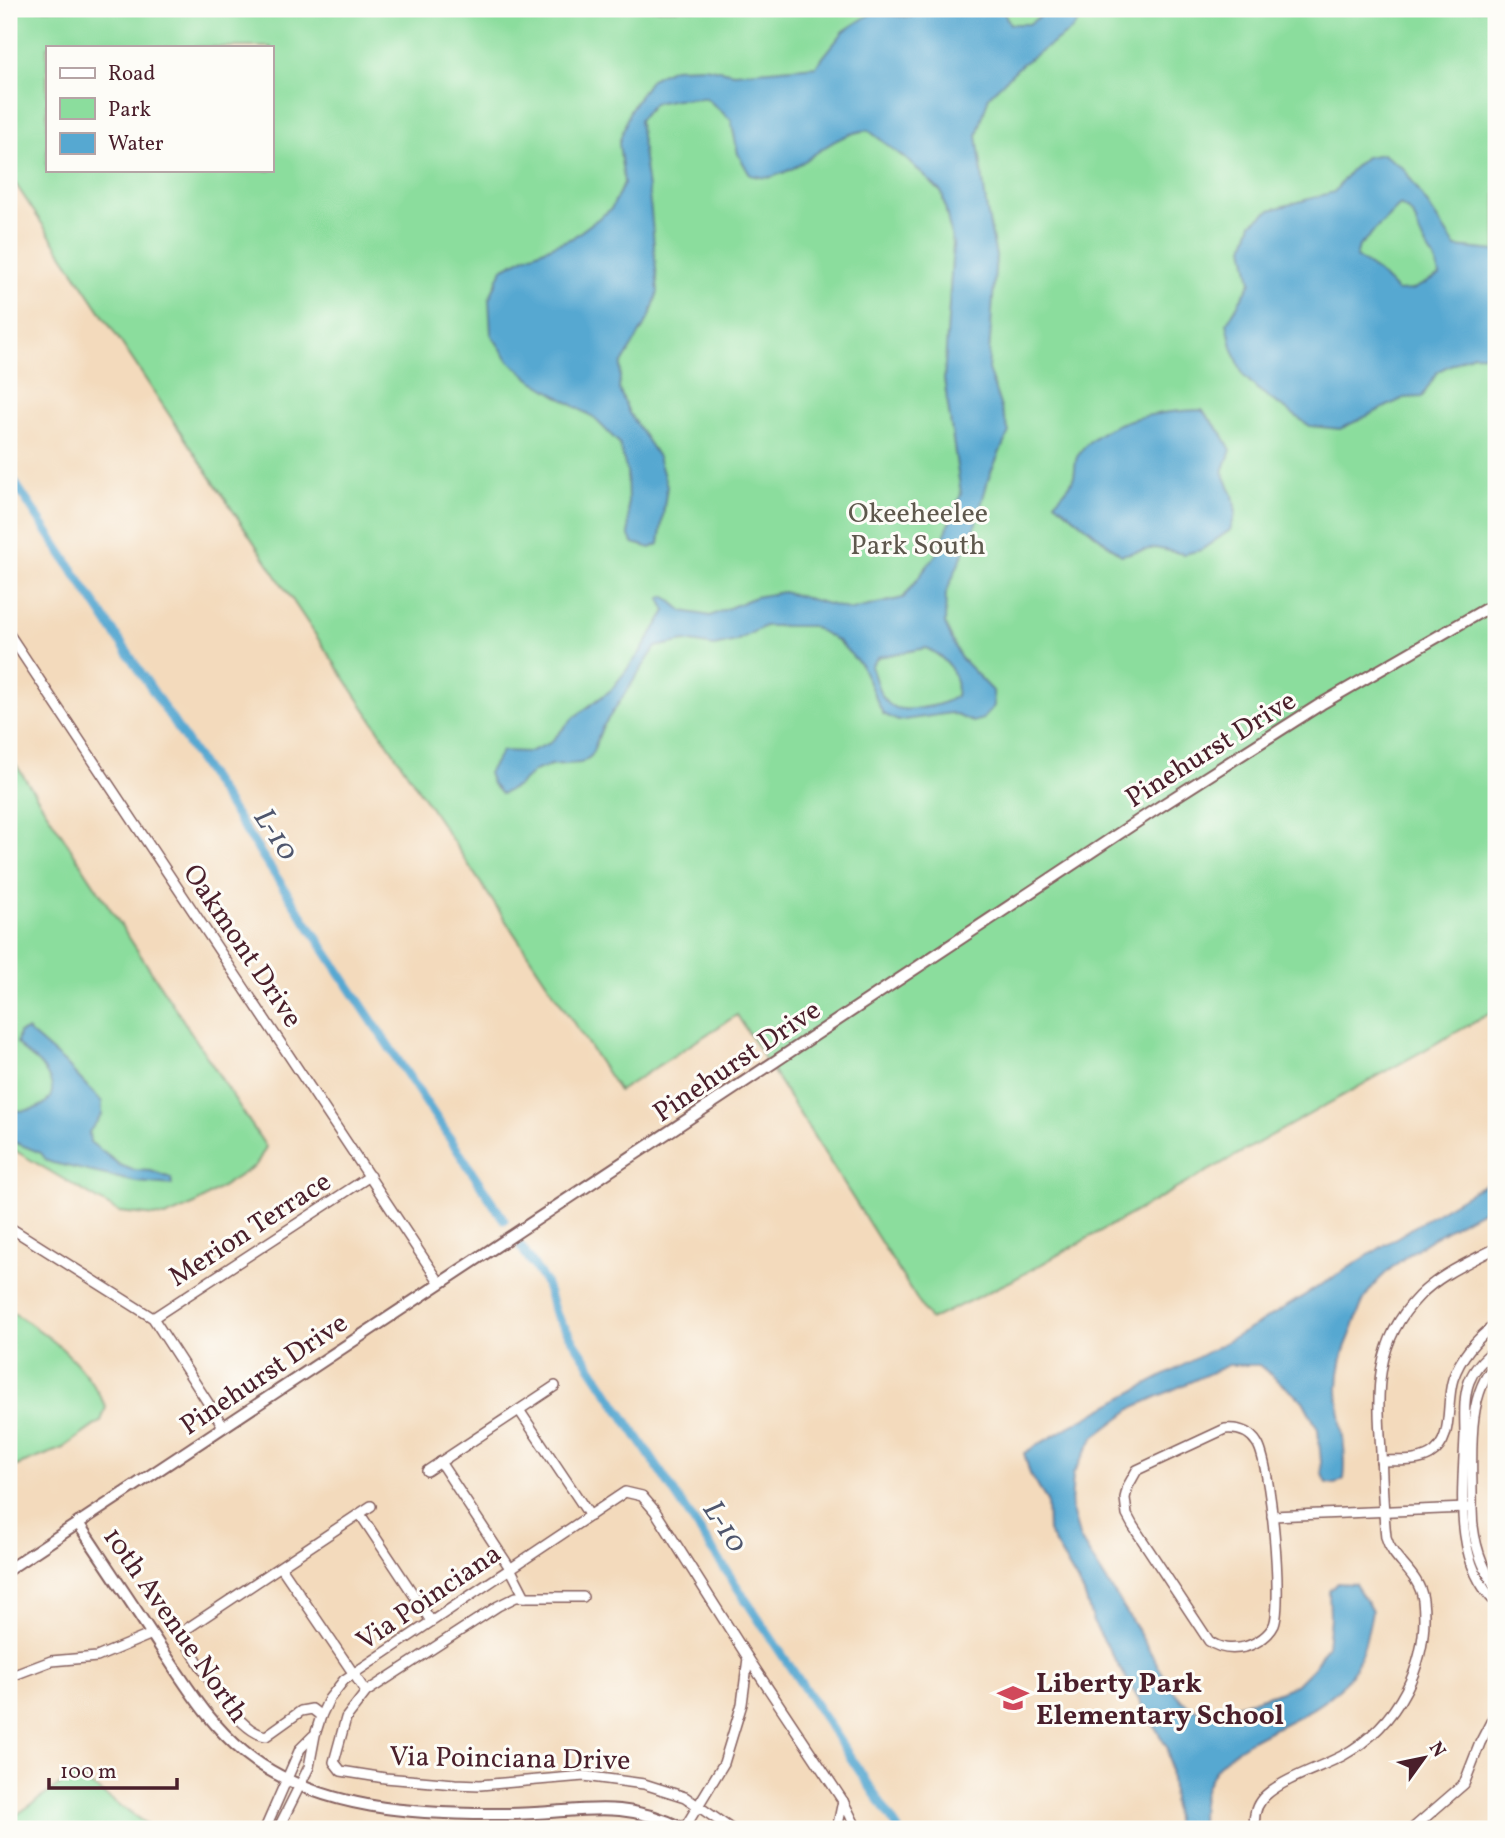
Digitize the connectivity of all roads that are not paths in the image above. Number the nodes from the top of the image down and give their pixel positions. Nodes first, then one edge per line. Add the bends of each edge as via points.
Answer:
1 (1496, 603) edge
2 (9, 634) edge
3 (369, 1176) junction
4 (9, 1227) edge
5 (1496, 1248) edge
6 (440, 1283) junction
7 (153, 1318) junction
8 (1496, 1324) edge
9 (1496, 1349) edge
10 (1496, 1364) edge
11 (555, 1386) dead end
12 (519, 1410) junction
13 (223, 1426) junction
14 (1381, 1461) junction
15 (440, 1462) junction
16 (427, 1471) dead end
17 (371, 1506) dead end
18 (1467, 1508) junction
19 (1384, 1511) junction
20 (360, 1514) junction
21 (590, 1516) junction
22 (1272, 1516) junction
23 (78, 1523) junction
24 (281, 1567) junction
25 (510, 1568) junction
26 (9, 1569) edge
27 (1496, 1588) edge
28 (525, 1597) junction
29 (583, 1597) dead end
30 (1496, 1603) edge
31 (431, 1621) junction
32 (152, 1634) junction
33 (748, 1658) junction
34 (352, 1673) junction
35 (9, 1677) edge
36 (366, 1692) junction
37 (1496, 1712) edge
38 (321, 1716) junction
39 (315, 1735) junction
40 (287, 1779) junction
41 (299, 1786) junction
42 (843, 1801) junction
43 (699, 1806) junction
44 (265, 1829) edge
45 (278, 1829) edge
46 (684, 1829) edge
47 (732, 1829) edge
48 (837, 1829) edge
49 (857, 1829) edge
50 (1255, 1829) edge
51 (1412, 1829) edge

1 - 6 street, Pinehurst Drive via 1378,670 1150,813
2 - 3 street, Oakmont Drive
3 - 6 street, Oakmont Drive
3 - 7 street, Merion Terrace
4 - 7 street
5 - 14 street via 1434,1283 1407,1309 1391,1336 1378,1384
6 - 13 street, Pinehurst Drive
7 - 13 street
8 - 14 street via 1475,1341 1459,1365 1450,1392 1447,1432 1438,1448 1420,1458
9 - 18 street via 1468,1384
10 - 18 street via 1476,1399
11 - 12 street
12 - 15 street
12 - 21 street
13 - 23 street, Pinehurst Drive
14 - 19 street
15 - 16 street
15 - 25 street
17 - 20 street
18 - 19 street
18 - 27 street via 1477,1552
18 - 30 street via 1468,1549 1476,1573
19 - 22 street
19 - 50 street via 1388,1544 1413,1575 1423,1599 1422,1645 1410,1682 1390,1715 1367,1738 1268,1794 1257,1809
20 - 24 street
20 - 31 street
21 - 25 street, Via Poinciana
21 - 33 street via 625,1492 642,1496
22 - 22 street via 1275,1622 1260,1641 1223,1648 1209,1641 1133,1526 1127,1515 1126,1492 1142,1466 1231,1428 1250,1435 1261,1450
23 - 26 street, Pinehurst Drive
23 - 32 street, 10th Avenue North
24 - 34 street
24 - 38 street via 188,1629 184,1639 230,1707 257,1735 266,1736 301,1711 312,1709
25 - 28 street
25 - 31 street, Via Poinciana
28 - 29 street, Via Poinciana Drive
28 - 36 street, Via Poinciana Drive via 498,1606
31 - 34 street, Via Poinciana
32 - 35 street via 97,1657 51,1661
32 - 40 street, 10th Avenue North via 220,1730 246,1754
33 - 42 street
33 - 43 street via 742,1704 724,1763
34 - 36 street
34 - 38 street, Via Poinciana via 336,1689
36 - 43 street, Via Poinciana Drive via 346,1718 337,1745 334,1762 341,1771 468,1785 584,1776 644,1784
37 - 51 street via 1464,1784
38 - 39 street, Via Poinciana
39 - 40 street, Via Poinciana via 300,1749
39 - 41 street, Via Poinciana via 309,1767
40 - 41 street, 10th Avenue North
40 - 44 street, Via Poinciana
41 - 45 street, Via Poinciana
41 - 46 street, 10th Avenue North via 364,1803 446,1814 626,1809
42 - 48 street
42 - 49 street
43 - 46 street
43 - 47 street, Via Poinciana Drive

